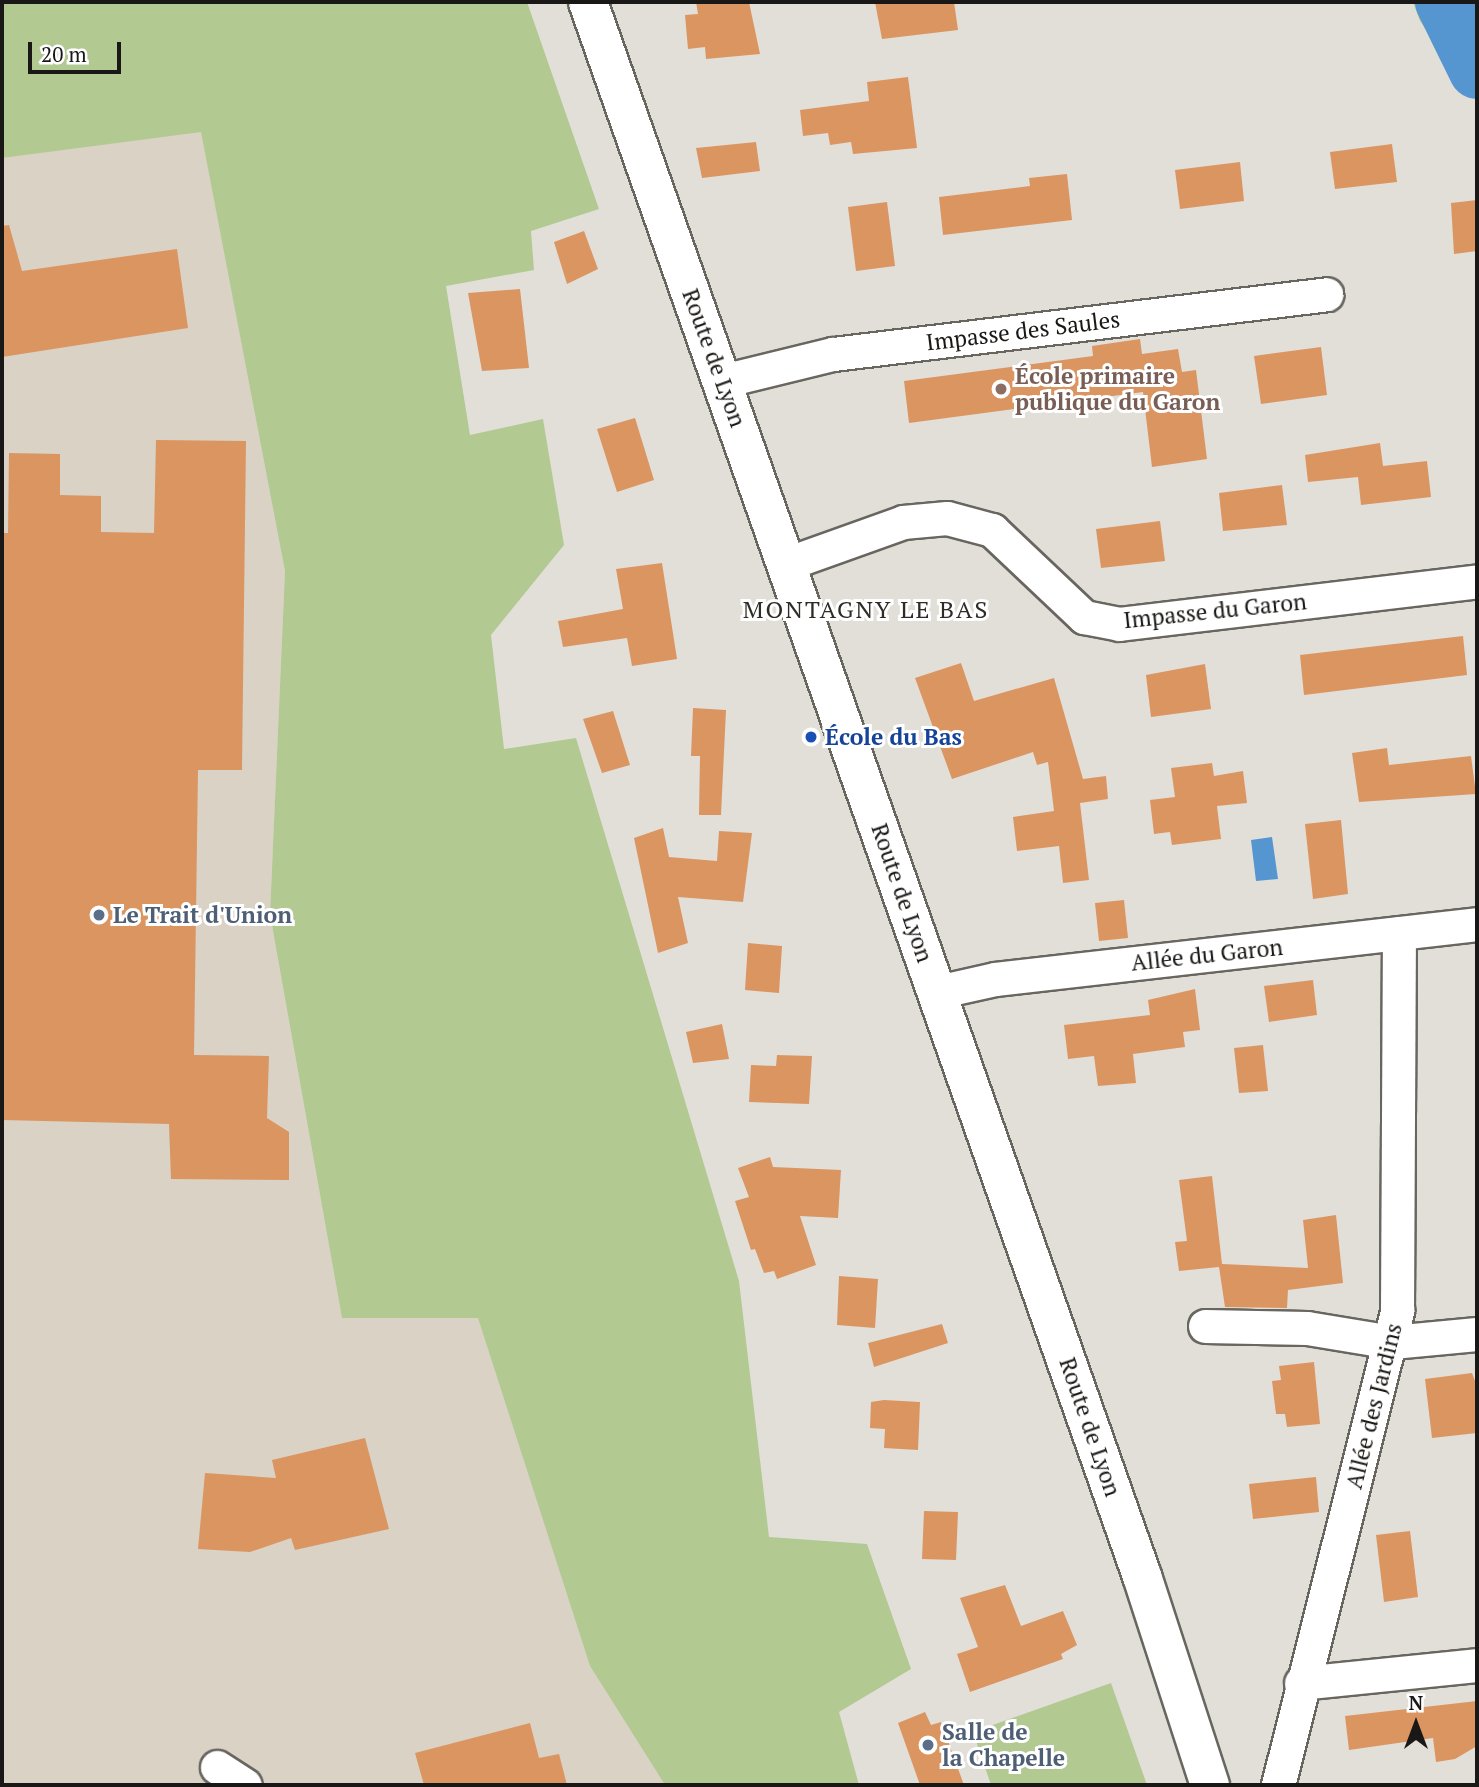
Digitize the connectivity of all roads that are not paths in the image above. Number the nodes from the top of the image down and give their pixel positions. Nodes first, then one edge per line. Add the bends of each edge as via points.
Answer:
1 (588, 2) edge
2 (1326, 294) dead end
3 (722, 381) junction
4 (786, 564) junction
5 (1477, 581) edge
6 (1477, 924) edge
7 (1399, 933) junction
8 (937, 992) junction
9 (1205, 1326) dead end
10 (1477, 1334) edge
11 (1392, 1342) junction
12 (1477, 1665) edge
13 (1301, 1684) junction
14 (217, 1767) dead end
15 (245, 1785) edge
16 (1210, 1785) edge
17 (1278, 1785) edge

1 - 3 main road, Route de Lyon
2 - 3 street, Impasse des Saules via 833,354
3 - 4 main road, Route de Lyon
4 - 5 street, Impasse du Garon via 903,523 947,518 992,530 1084,617 1119,624
4 - 8 main road, Route de Lyon
6 - 7 street, Allée du Garon
7 - 8 street, Allée du Garon via 995,979
7 - 11 street, Allée des Jardins via 1398,1310
8 - 16 main road, Route de Lyon
9 - 11 street via 1307,1328
10 - 11 street
11 - 13 street, Allée des Jardins
12 - 13 street
13 - 17 street, Allée des Jardins
14 - 15 street

